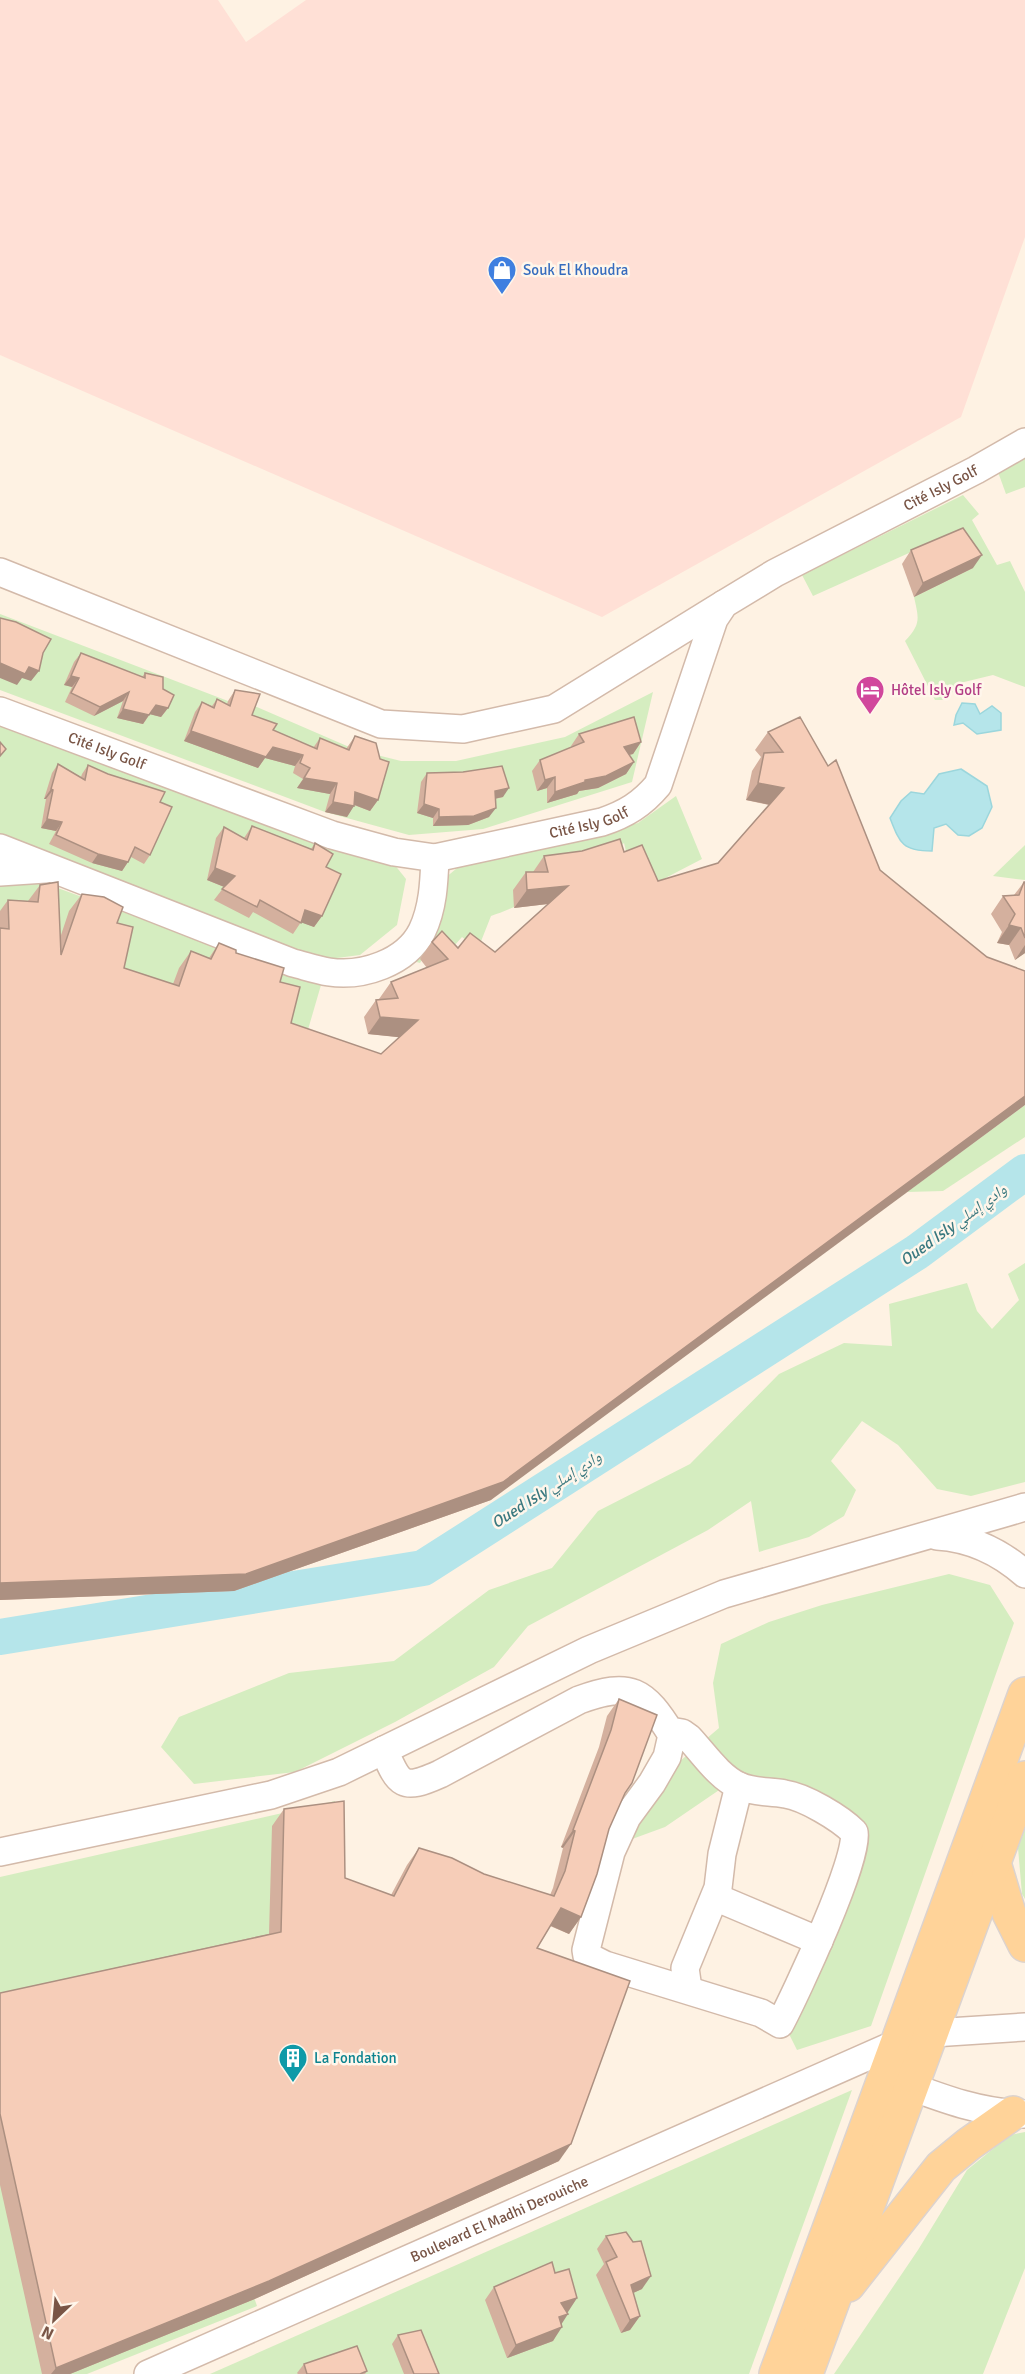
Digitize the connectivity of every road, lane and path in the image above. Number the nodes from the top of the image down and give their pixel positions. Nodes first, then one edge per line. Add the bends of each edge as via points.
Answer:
1 (1025, 442) edge
2 (0, 572) edge
3 (724, 604) junction
4 (0, 711) edge
5 (0, 848) edge
6 (435, 858) junction
7 (55, 869) junction
8 (0, 872) edge
9 (1025, 1507) edge
10 (926, 1536) junction
11 (1025, 1574) edge
12 (1025, 1694) edge
13 (672, 1735) junction
14 (384, 1750) junction
15 (1025, 1778) edge
16 (739, 1786) junction
17 (0, 1852) edge
18 (994, 1863) junction
19 (715, 1897) junction
20 (819, 1941) junction
21 (1025, 1945) edge
22 (688, 1989) junction
23 (1025, 2027) edge
24 (933, 2033) junction
25 (898, 2043) junction
26 (850, 2066) junction
27 (899, 2082) junction
28 (1019, 2114) edge
29 (830, 2307) junction
30 (148, 2374) edge
31 (776, 2374) edge
32 (806, 2374) edge

1 - 3 street, Cité Isly Golf via 775,573
2 - 3 street via 381,724 463,729 554,708
3 - 6 street, Cité Isly Golf via 714,619 658,785 640,805 602,822
4 - 6 street, Cité Isly Golf via 332,835 394,852
5 - 7 street
6 - 7 street via 433,892 421,933 385,965 359,972 330,972 293,963
7 - 8 street
9 - 10 street
10 - 11 street via 959,1538 983,1545
10 - 14 street via 724,1594 589,1650
12 - 25 main road
13 - 14 street via 645,1698 618,1690 579,1700 423,1782 402,1782 394,1775
13 - 16 street via 682,1733
13 - 22 street via 667,1757 627,1817 611,1852 586,1950 587,1956 605,1965
14 - 17 street via 339,1772 272,1796
15 - 18 main road
16 - 19 street
16 - 20 street via 799,1798 854,1832 855,1845
18 - 21 main road via 1009,1913
18 - 24 main road
19 - 20 street
19 - 22 street via 685,1968
20 - 22 street via 780,2024 761,2013
23 - 24 street, Boulevard El Madhi Derouiche
24 - 25 street, Boulevard El Madhi Derouiche
24 - 27 main road
25 - 26 street, Boulevard El Madhi Derouiche
25 - 27 main road
26 - 27 street
26 - 30 street, Boulevard El Madhi Derouiche
27 - 28 street via 956,2104
27 - 29 main road
27 - 31 main road
28 - 29 main road via 969,2144 941,2167
29 - 32 main road

